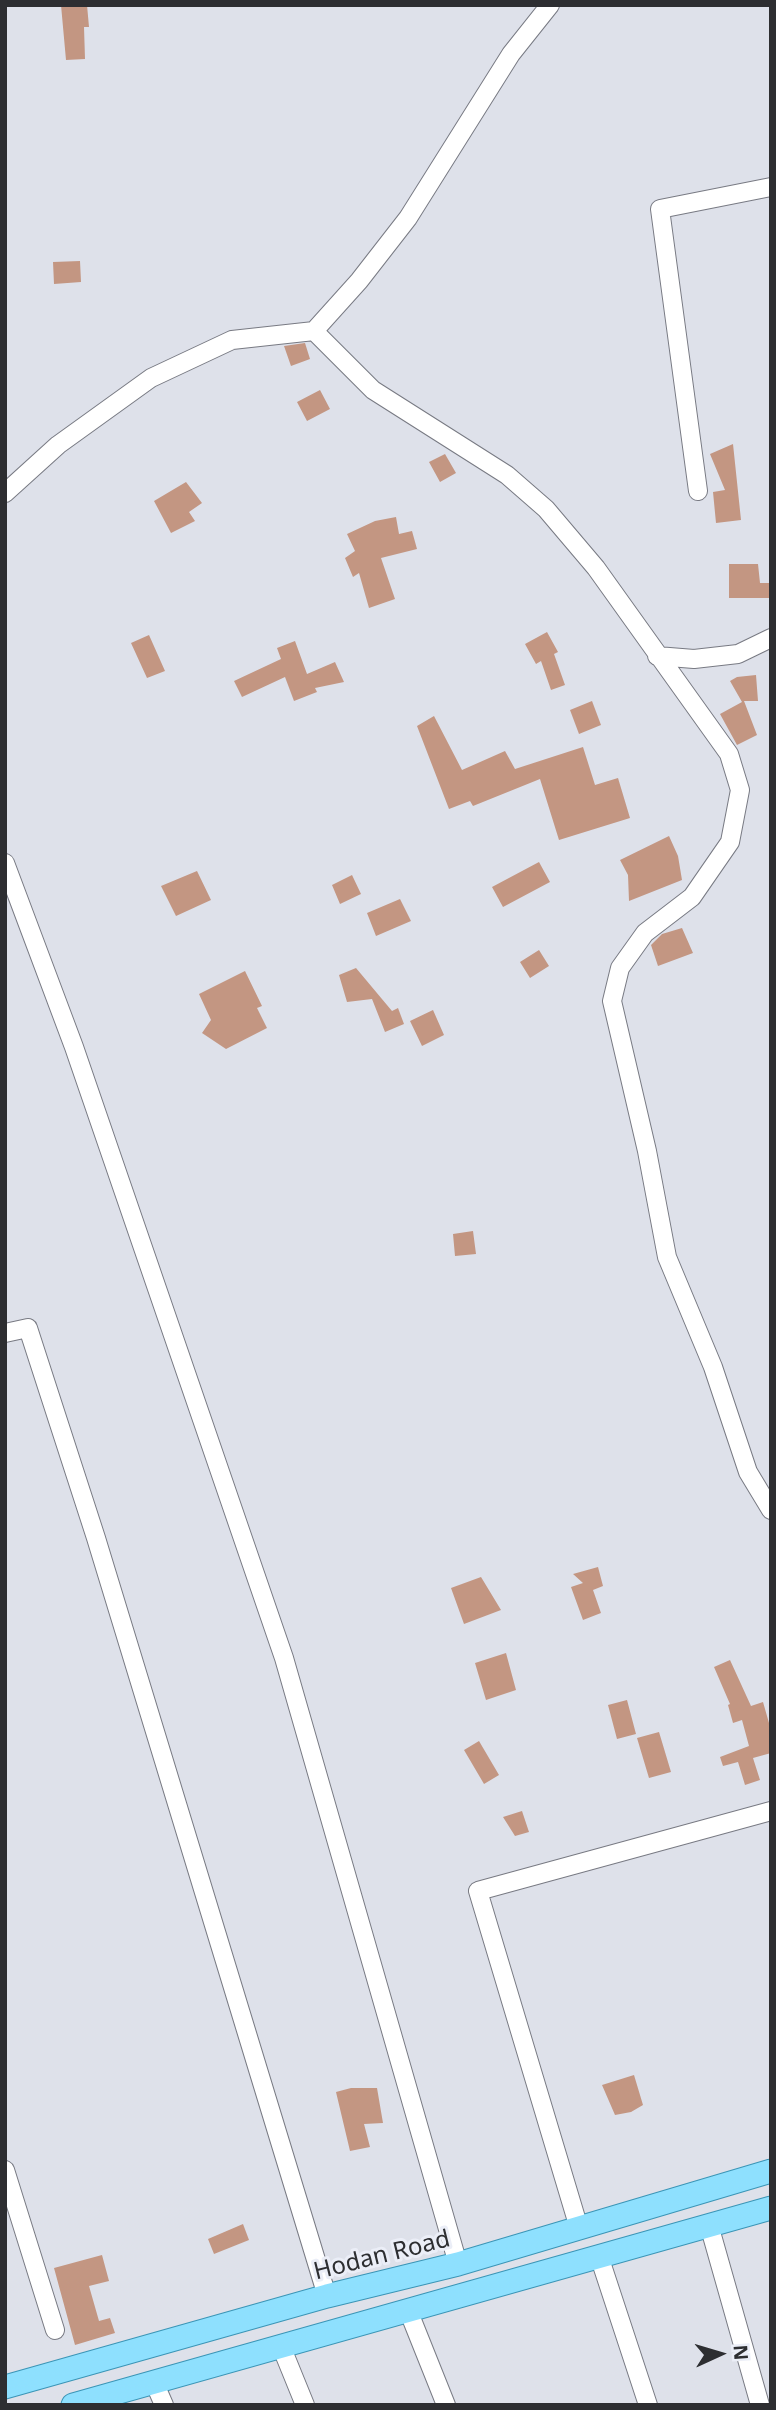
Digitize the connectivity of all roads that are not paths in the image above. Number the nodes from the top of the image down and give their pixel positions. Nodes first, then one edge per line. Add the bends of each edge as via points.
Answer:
1 (550, 5) edge
2 (771, 187) edge
3 (314, 331) junction
4 (698, 491) dead end
5 (5, 493) edge
6 (771, 638) edge
7 (657, 656) junction
8 (5, 863) edge
9 (5, 1333) edge
10 (771, 1510) edge
11 (771, 1811) edge
12 (5, 2170) edge
13 (771, 2171) edge
14 (771, 2208) edge
15 (709, 2225) junction
16 (579, 2228) junction
17 (599, 2256) junction
18 (458, 2264) junction
19 (327, 2296) junction
20 (408, 2310) junction
21 (55, 2330) dead end
22 (281, 2346) junction
23 (154, 2382) junction
24 (5, 2387) edge
25 (73, 2405) edge
26 (164, 2405) edge
27 (305, 2405) edge
28 (446, 2405) edge
29 (648, 2405) edge
30 (760, 2405) edge

1 - 3 street via 511,54 408,218
2 - 4 street via 660,209
3 - 5 street via 232,340 151,378 58,445
3 - 7 street via 373,390 507,475 545,509 596,568
6 - 7 street via 738,654 694,659
7 - 10 street via 729,754 740,790 730,842 692,897 645,933 620,968 612,1001 667,1256 713,1367 748,1472
8 - 18 street via 74,1046 284,1658
9 - 19 street via 28,1328
11 - 16 street via 478,1891
12 - 21 street
13 - 16 main road, Hodan Road
14 - 15 main road
15 - 17 main road
15 - 30 street
16 - 18 main road, Hodan Road
17 - 20 main road
17 - 29 street
18 - 19 main road, Hodan Road
19 - 24 main road, Hodan Road
20 - 22 main road
20 - 28 street
22 - 23 main road
22 - 27 street
23 - 25 main road
23 - 26 street

